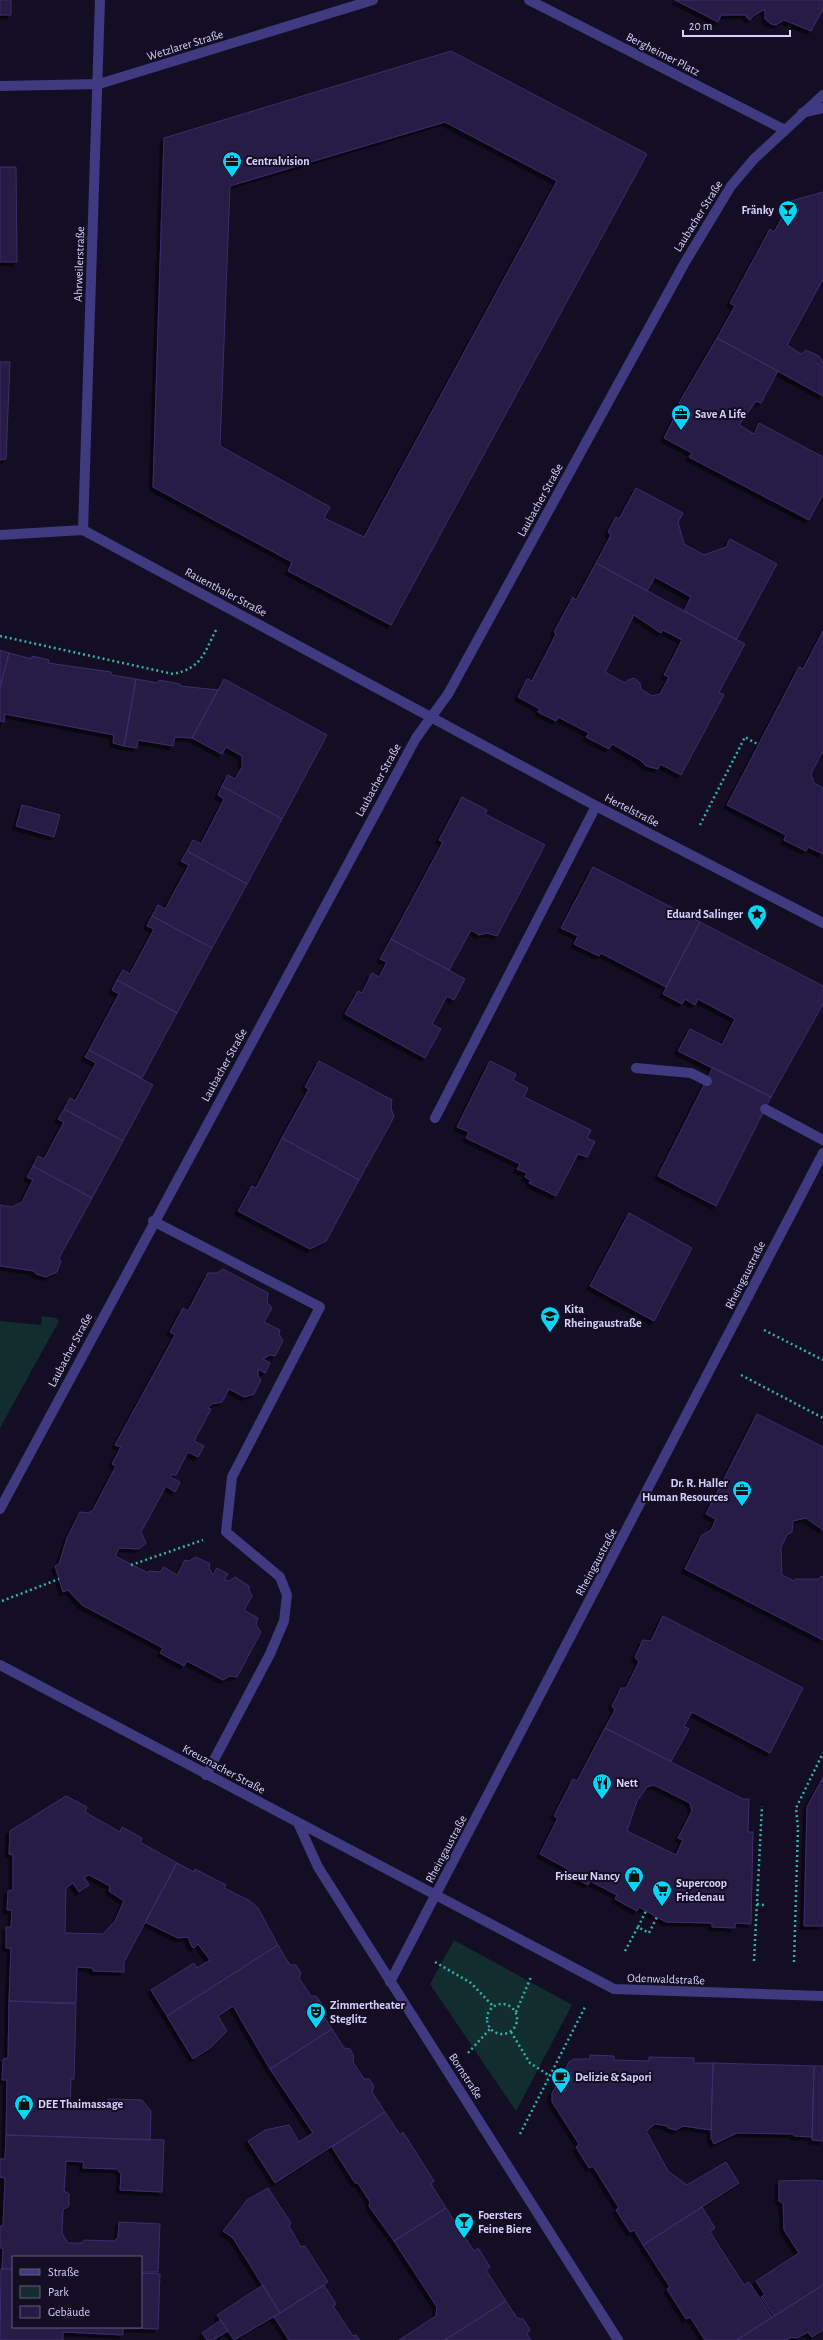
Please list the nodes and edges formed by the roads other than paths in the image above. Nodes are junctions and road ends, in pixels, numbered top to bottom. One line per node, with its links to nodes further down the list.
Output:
1 (100, 0): 4 (street, Ahrweilerstraße)
2 (373, 0): 4 (street, Wetzlarer Straße)
3 (529, 0): 9 (street, Bergheimer Platz)
4 (99, 84): 5 (street, Wetzlarer Straße); 10 (street, Ahrweilerstraße)
5 (0, 86)
6 (823, 95): 8 (street, Laubacher Straße)
7 (823, 108): 8 (street)
8 (802, 113): 9 (street, Laubacher Straße)
9 (785, 130): 12 (street, Laubacher Straße)
10 (83, 530): 11 (street); 12 (street, Rauenthaler Straße)
11 (0, 534)
12 (431, 717): 13 (street, Hertelstraße); 21 (street, Laubacher Straße)
13 (596, 806): 14 (street, Hertelstraße); 18 (street)
14 (823, 923)
15 (636, 1068): 16 (street)
16 (707, 1081)
17 (765, 1109): 19 (street)
18 (434, 1118)
19 (823, 1140)
20 (823, 1153): 26 (street, Rheingaustraße)
21 (154, 1221): 22 (street, Laubacher Straße); 24 (street)
22 (0, 1509)
23 (0, 1665): 24 (street, Kreuznacher Straße)
24 (206, 1775): 25 (street, Kreuznacher Straße)
25 (298, 1823): 26 (street, Kreuznacher Straße); 27 (street, Bornstraße)
26 (437, 1895): 27 (street, Rheingaustraße); 28 (street, Odenwaldstraße)
27 (390, 1982): 29 (street, Bornstraße)
28 (823, 1996)
29 (618, 2340)

